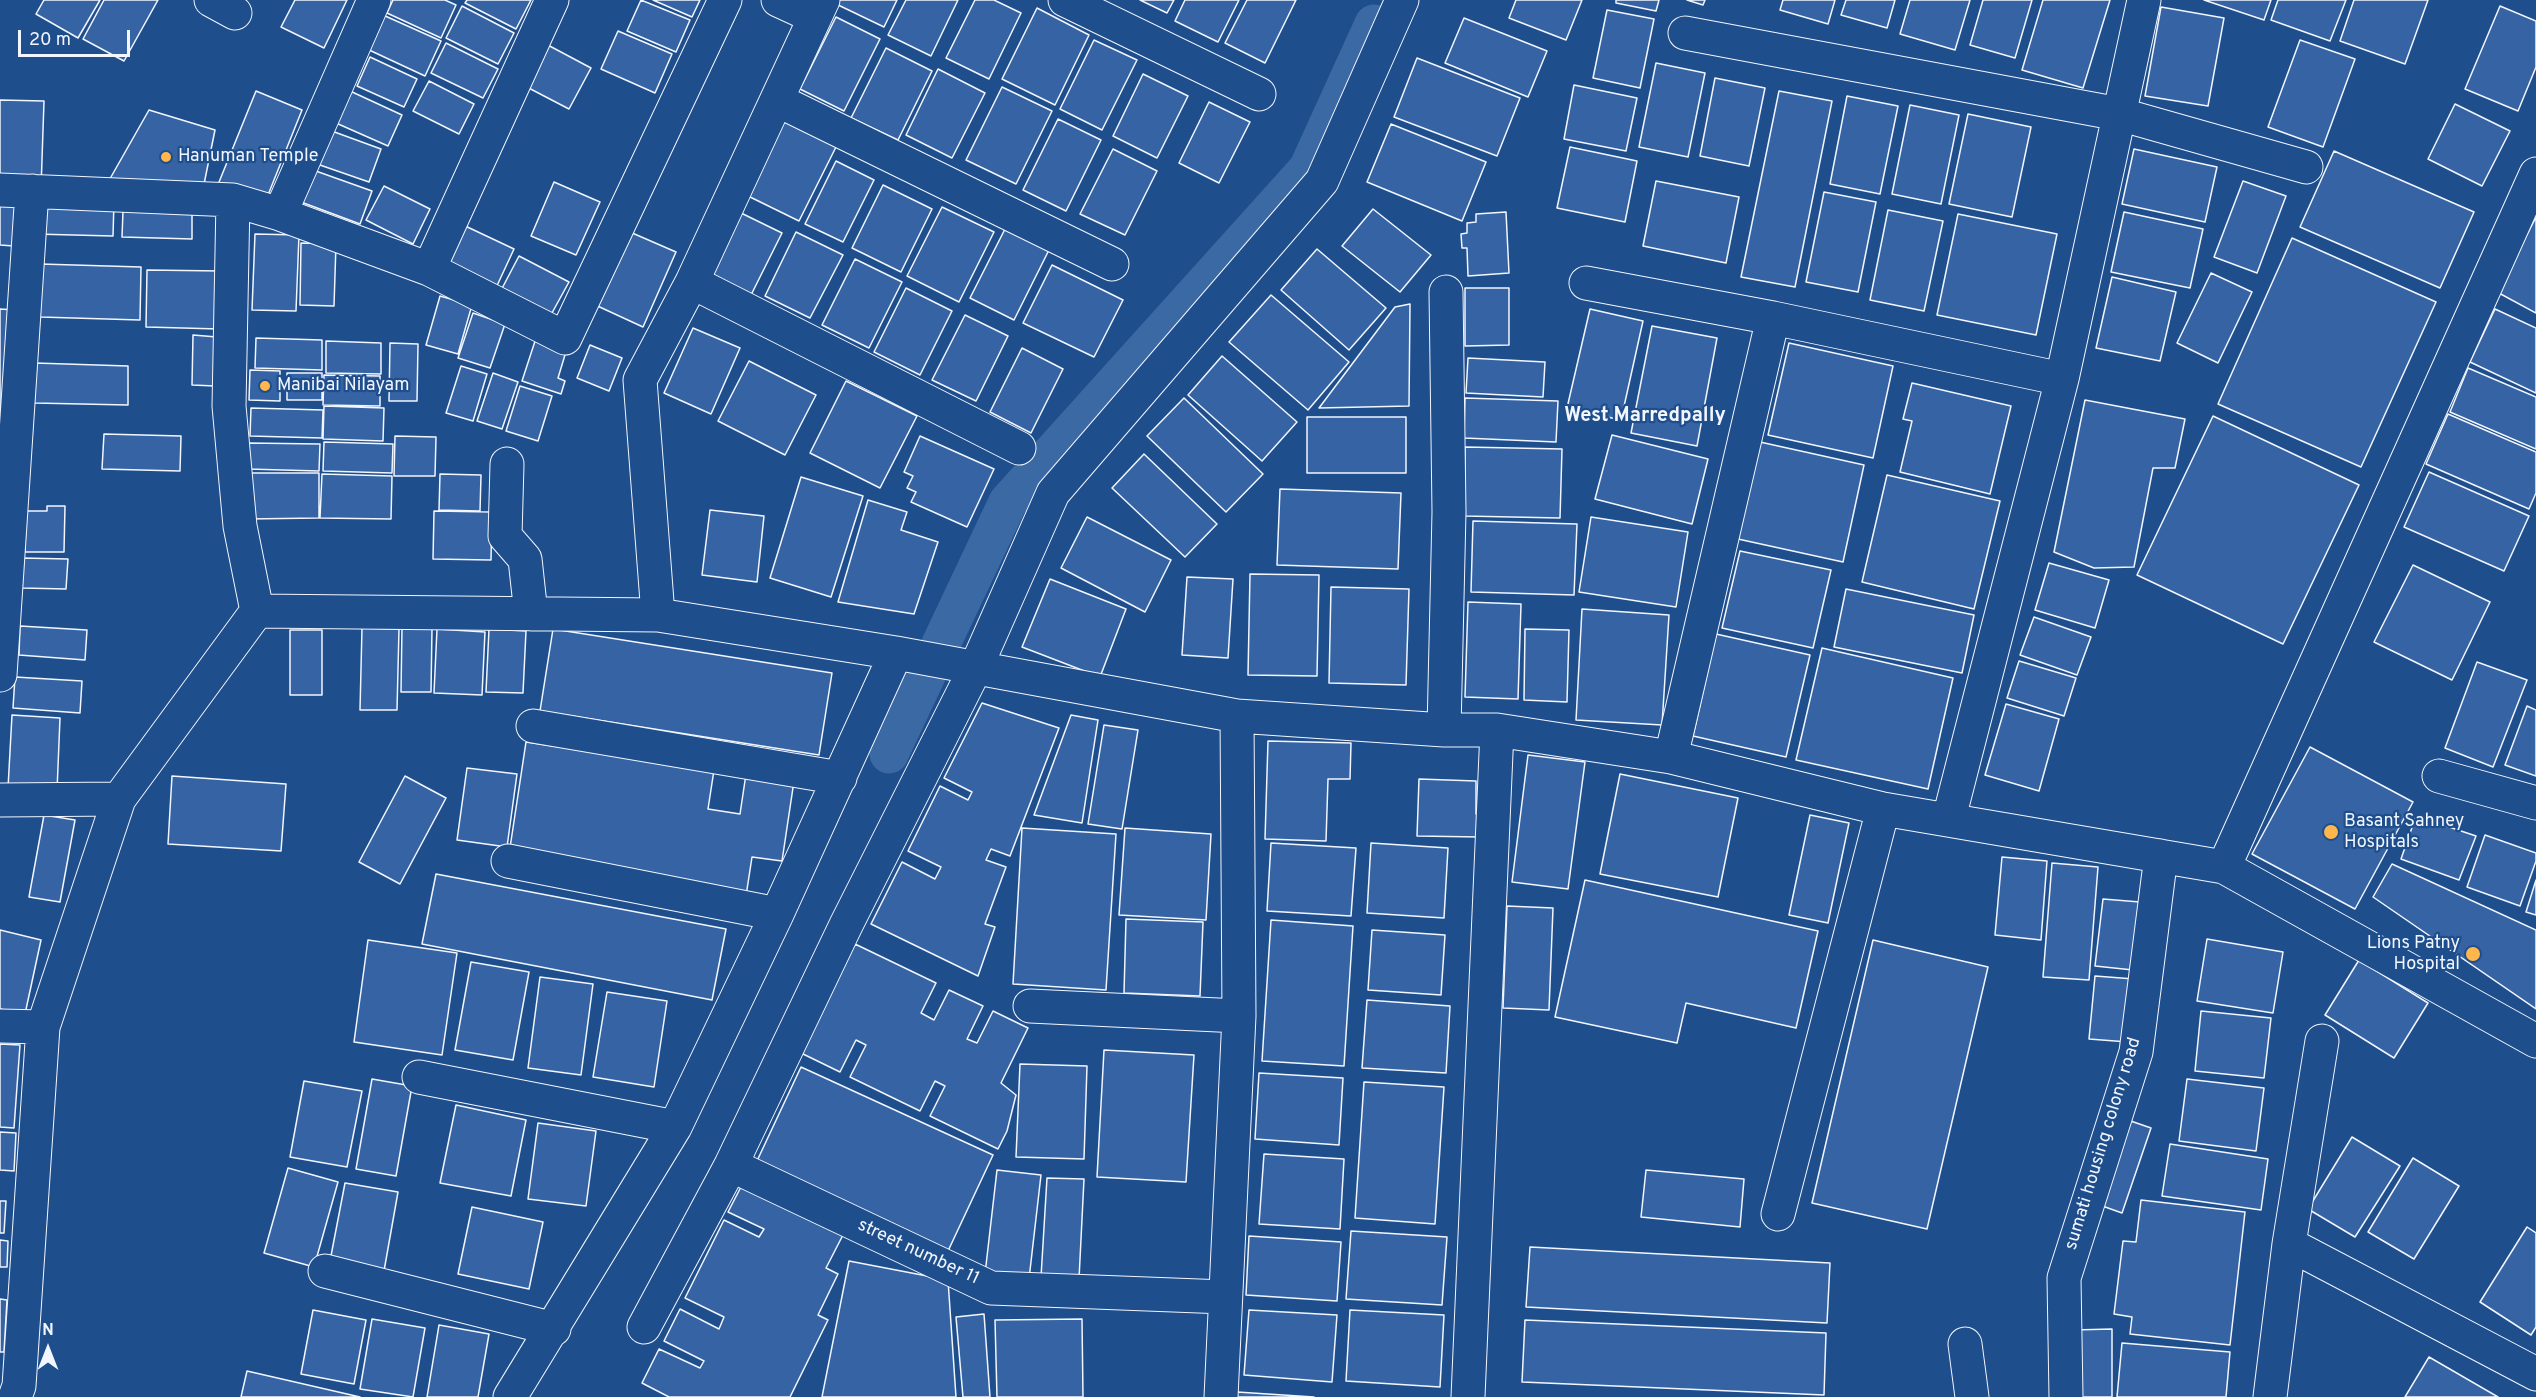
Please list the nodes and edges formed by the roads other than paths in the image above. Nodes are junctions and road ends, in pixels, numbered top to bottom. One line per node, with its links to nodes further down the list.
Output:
1 (374, 0): 18 (street)
2 (552, 0): 20 (street)
3 (725, 0): 20 (street)
4 (778, 0): 8 (street)
5 (1065, 0): 10 (street)
6 (1402, 0): 32 (street)
7 (2144, 0): 12 (street)
8 (819, 9): 11 (street)
9 (1685, 33): 12 (street)
10 (1259, 94)
11 (777, 100): 19 (street); 21 (street)
12 (2119, 114): 13 (street); 25 (street)
13 (2306, 167)
14 (2536, 174): 48 (street)
15 (0, 190): 16 (street)
16 (32, 191): 17 (street); 33 (street)
17 (233, 201): 18 (street); 28 (street)
18 (280, 214): 20 (street)
19 (1112, 264)
20 (429, 268)
21 (692, 282): 26 (street); 30 (street)
22 (1586, 284): 24 (street)
23 (1446, 292): 36 (street)
24 (1773, 318): 25 (street); 38 (street)
25 (2062, 379): 45 (street)
26 (1019, 448)
27 (507, 464): 29 (street)
28 (257, 611): 29 (street); 42 (street)
29 (531, 614): 30 (street)
30 (658, 615): 31 (street)
31 (906, 655): 32 (street); 40 (street)
32 (966, 665): 34 (street); 58 (street)
33 (0, 675)
34 (1237, 716): 36 (street); 51 (street)
35 (533, 726): 40 (street)
36 (1444, 730): 37 (street)
37 (1497, 730): 38 (street); 70 (street)
38 (1671, 757): 44 (street)
39 (2439, 776): 43 (street)
40 (840, 778): 49 (street)
41 (0, 800): 42 (street)
42 (119, 800): 53 (street)
43 (2536, 803)
44 (1883, 809): 45 (street); 59 (street)
45 (1949, 818): 46 (street)
46 (2161, 856): 48 (street); 72 (street, sumati housing colony road)
47 (508, 861): 49 (street)
48 (2224, 867): 55 (street)
49 (777, 914): 57 (street)
50 (1030, 1006): 51 (street)
51 (1239, 1016): 62 (street)
52 (0, 1026): 53 (street)
53 (42, 1027): 67 (street)
54 (2322, 1041): 60 (street)
55 (2536, 1041)
56 (419, 1077): 57 (street)
57 (675, 1127): 64 (street)
58 (731, 1165): 62 (street, street number 11); 63 (street)
59 (1778, 1214)
60 (2289, 1244): 66 (street); 73 (street)
61 (325, 1271): 64 (street)
62 (1225, 1297): 69 (street)
63 (644, 1327)
64 (554, 1329): 68 (street)
65 (1965, 1344): 71 (street)
66 (2536, 1374)
67 (12, 1388)
68 (510, 1397)
69 (1221, 1397)
70 (1468, 1397)
71 (1972, 1397)
72 (2066, 1397)
73 (2270, 1397)

